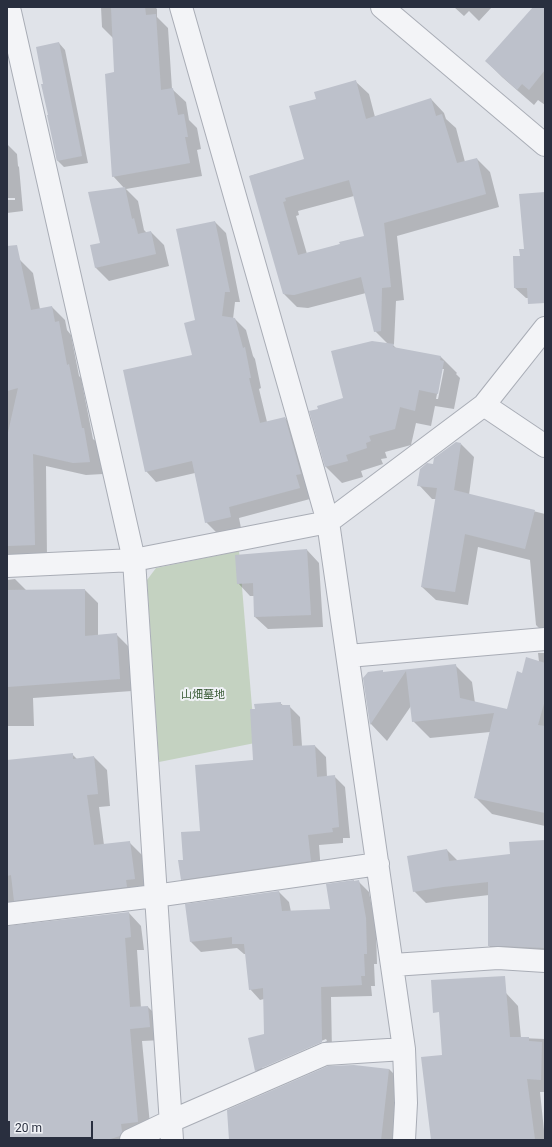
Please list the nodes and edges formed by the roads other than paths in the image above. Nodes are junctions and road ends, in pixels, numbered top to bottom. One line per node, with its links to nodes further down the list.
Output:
1 (181, 7): 8 (street)
2 (382, 7): 4 (street)
3 (14, 11): 9 (street)
4 (545, 145)
5 (545, 328): 6 (street)
6 (484, 405): 7 (street); 8 (street)
7 (545, 446)
8 (328, 522): 9 (street); 12 (street)
9 (134, 560): 10 (street); 14 (street)
10 (7, 566)
11 (545, 639): 12 (street)
12 (348, 656): 13 (street)
13 (378, 864): 14 (street); 17 (street)
14 (156, 896): 15 (street); 19 (street)
15 (7, 914)
16 (545, 961): 17 (street)
17 (392, 965): 18 (street)
18 (404, 1048): 19 (street); 21 (street)
19 (171, 1130): 20 (street)
20 (131, 1140)
21 (404, 1140)

